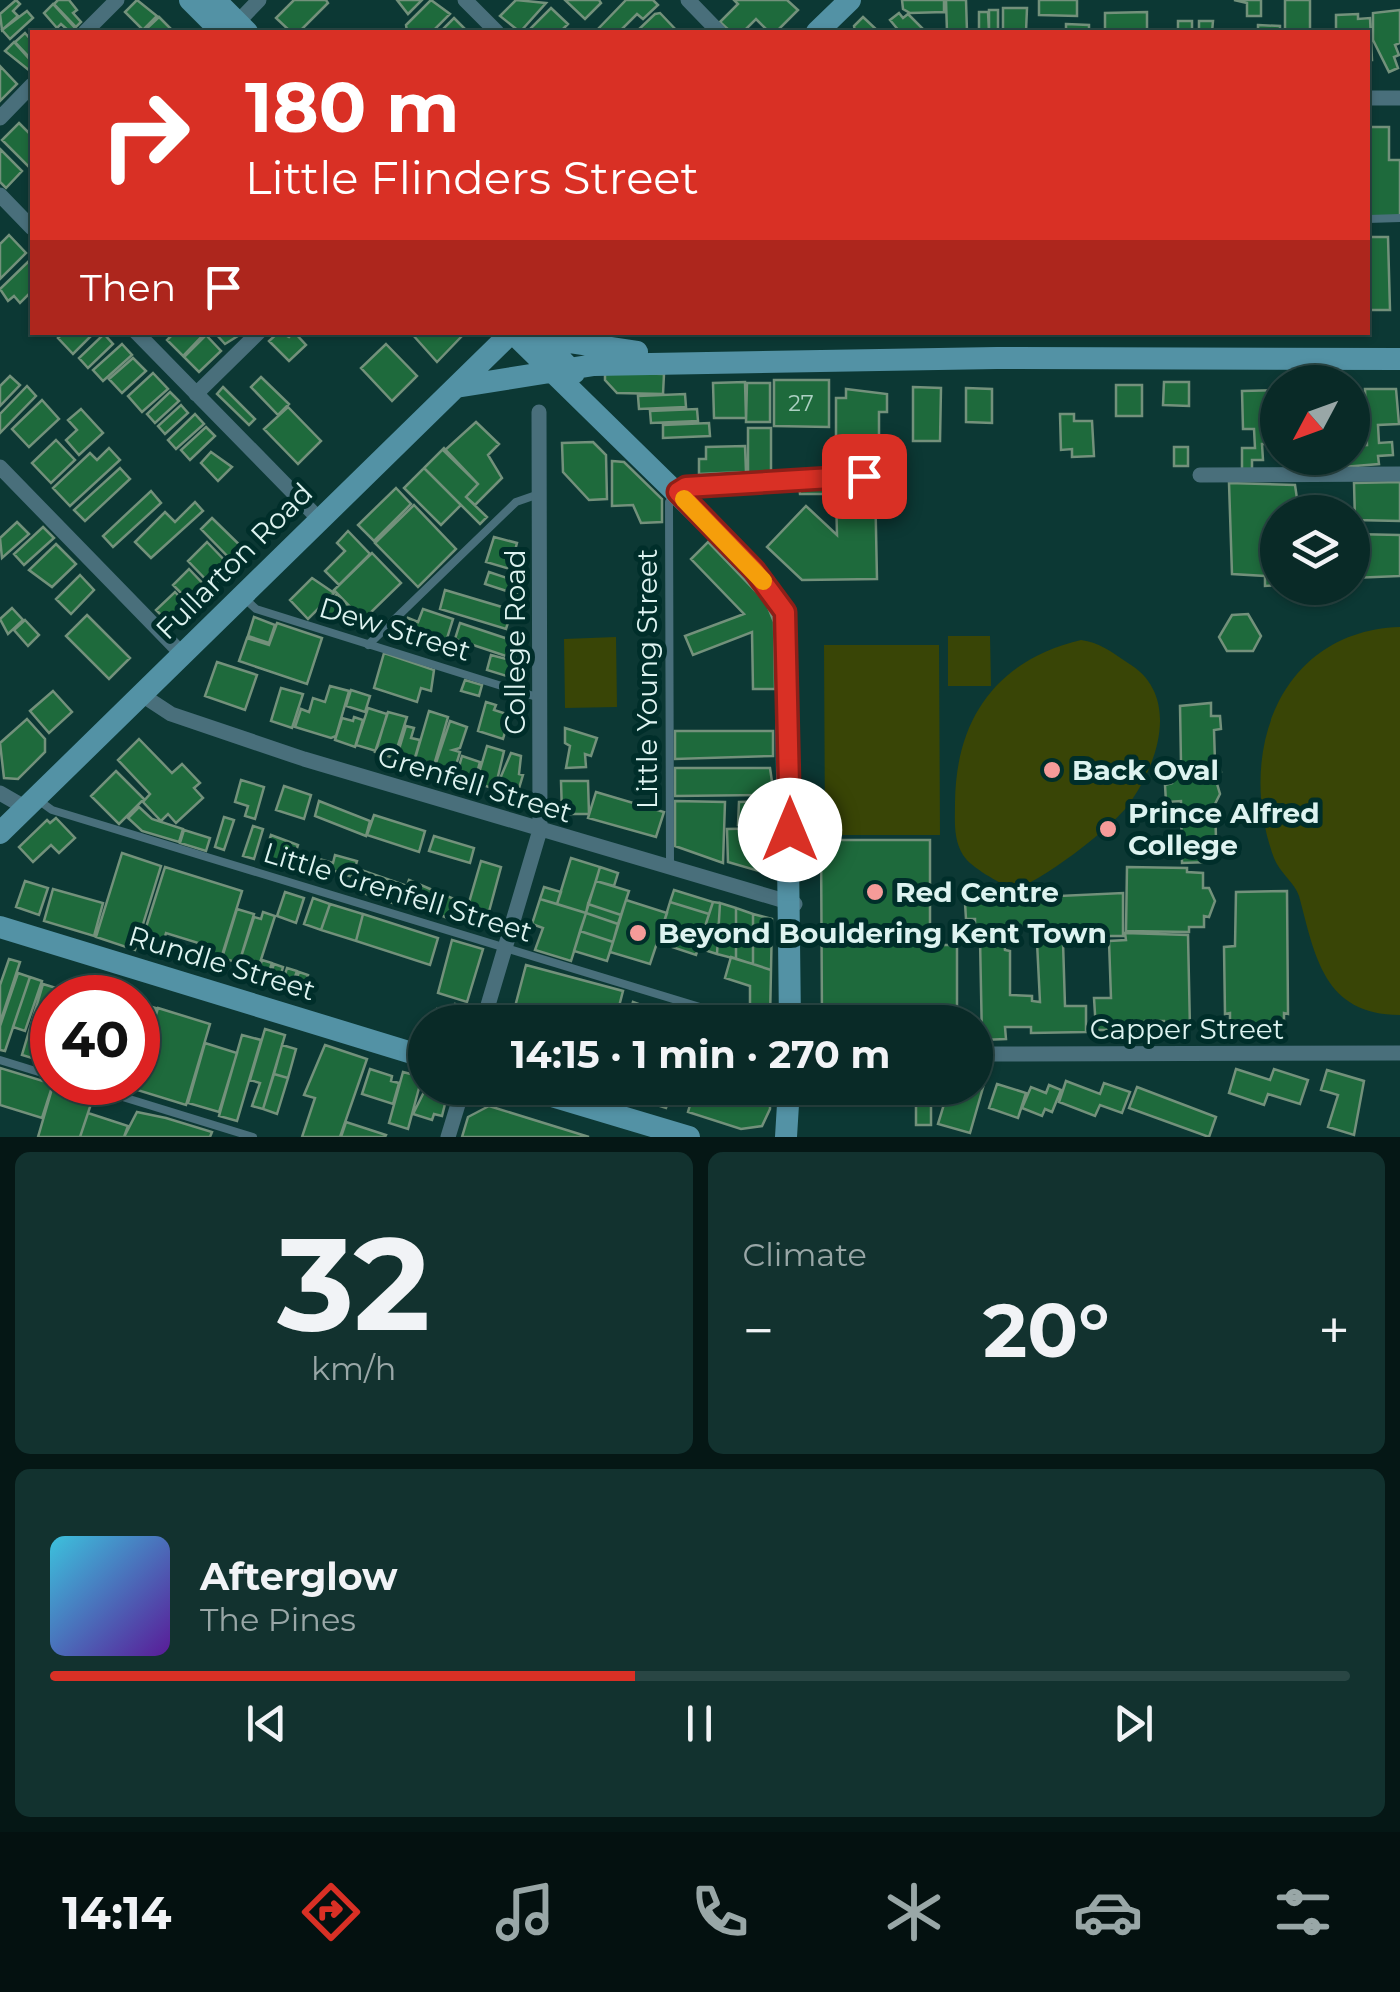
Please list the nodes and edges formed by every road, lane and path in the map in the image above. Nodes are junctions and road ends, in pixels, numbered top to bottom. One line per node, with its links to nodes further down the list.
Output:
1 (117, 0): 8 (street)
2 (190, 0): 9 (main road)
3 (215, 0): 9 (main road)
4 (259, 0): 9 (street)
5 (465, 0): 10 (street)
6 (688, 0): 11 (street)
7 (850, 0): 12 (main road)
8 (87, 30)
9 (233, 30)
10 (495, 30)
11 (718, 30)
12 (819, 30)
13 (30, 87): 16 (street)
14 (1370, 98): 15 (street)
15 (1400, 98)
16 (0, 118)
17 (0, 195): 20 (street)
18 (1400, 218): 19 (lane)
19 (1370, 219)
20 (30, 226)
21 (139, 335): 31 (street)
22 (256, 335): 31 (street)
23 (510, 335): 30 (main road, Fullarton Road)
24 (515, 335): 29 (main road)
25 (537, 335): 29 (main road)
26 (559, 336): 28 (main road)
27 (1400, 359): 28 (main road)
28 (830, 361): 29 (main road)
29 (572, 369): 30 (main road); 37 (main road)
30 (456, 387): 39 (main road, Fullarton Road)
31 (196, 394): 39 (street)
32 (539, 412): 38 (street, College Road)
33 (0, 467): 42 (street)
34 (1200, 474): 35 (street)
35 (1400, 474)
36 (864, 476): 37 (lane)
37 (682, 490): 49 (lane, Little Young Street); 50 (main road)
38 (539, 494): 41 (lane); 44 (street, College Road)
39 (319, 519): 40 (main road, Fullarton Road)
40 (241, 596): 41 (lane, Dew Street); 42 (main road, Fullarton Road)
41 (368, 644): 44 (lane, Dew Street)
42 (182, 654): 43 (main road, Fullarton Road)
43 (142, 695): 46 (main road, Fullarton Road); 47 (street, Grenfell Street)
44 (540, 698): 47 (street, College Road)
45 (0, 793): 46 (street)
46 (31, 804): 48 (main road, Fullarton Road); 52 (lane, Little Grenfell Street)
47 (540, 830): 49 (street, Grenfell Street); 52 (street, College Road)
48 (0, 833)
49 (670, 870): 50 (street, Grenfell Street)
50 (794, 904): 55 (main road); 56 (main road)
51 (0, 927): 57 (main road, Rundle Street)
52 (504, 948): 53 (street, College Road); 54 (lane, Little Grenfell Street)
53 (487, 1005)
54 (693, 1005)
55 (791, 1005)
56 (799, 1005)
57 (408, 1052)
58 (993, 1054): 59 (street, Capper Street)
59 (1400, 1054)
60 (0, 1060): 61 (lane)
61 (30, 1069)
62 (149, 1105): 67 (lane)
63 (458, 1105): 68 (street)
64 (582, 1105): 69 (main road)
65 (788, 1105): 70 (main road)
66 (800, 1105): 71 (main road)
67 (253, 1137)
68 (448, 1137)
69 (688, 1137)
70 (786, 1137)
71 (800, 1137)

